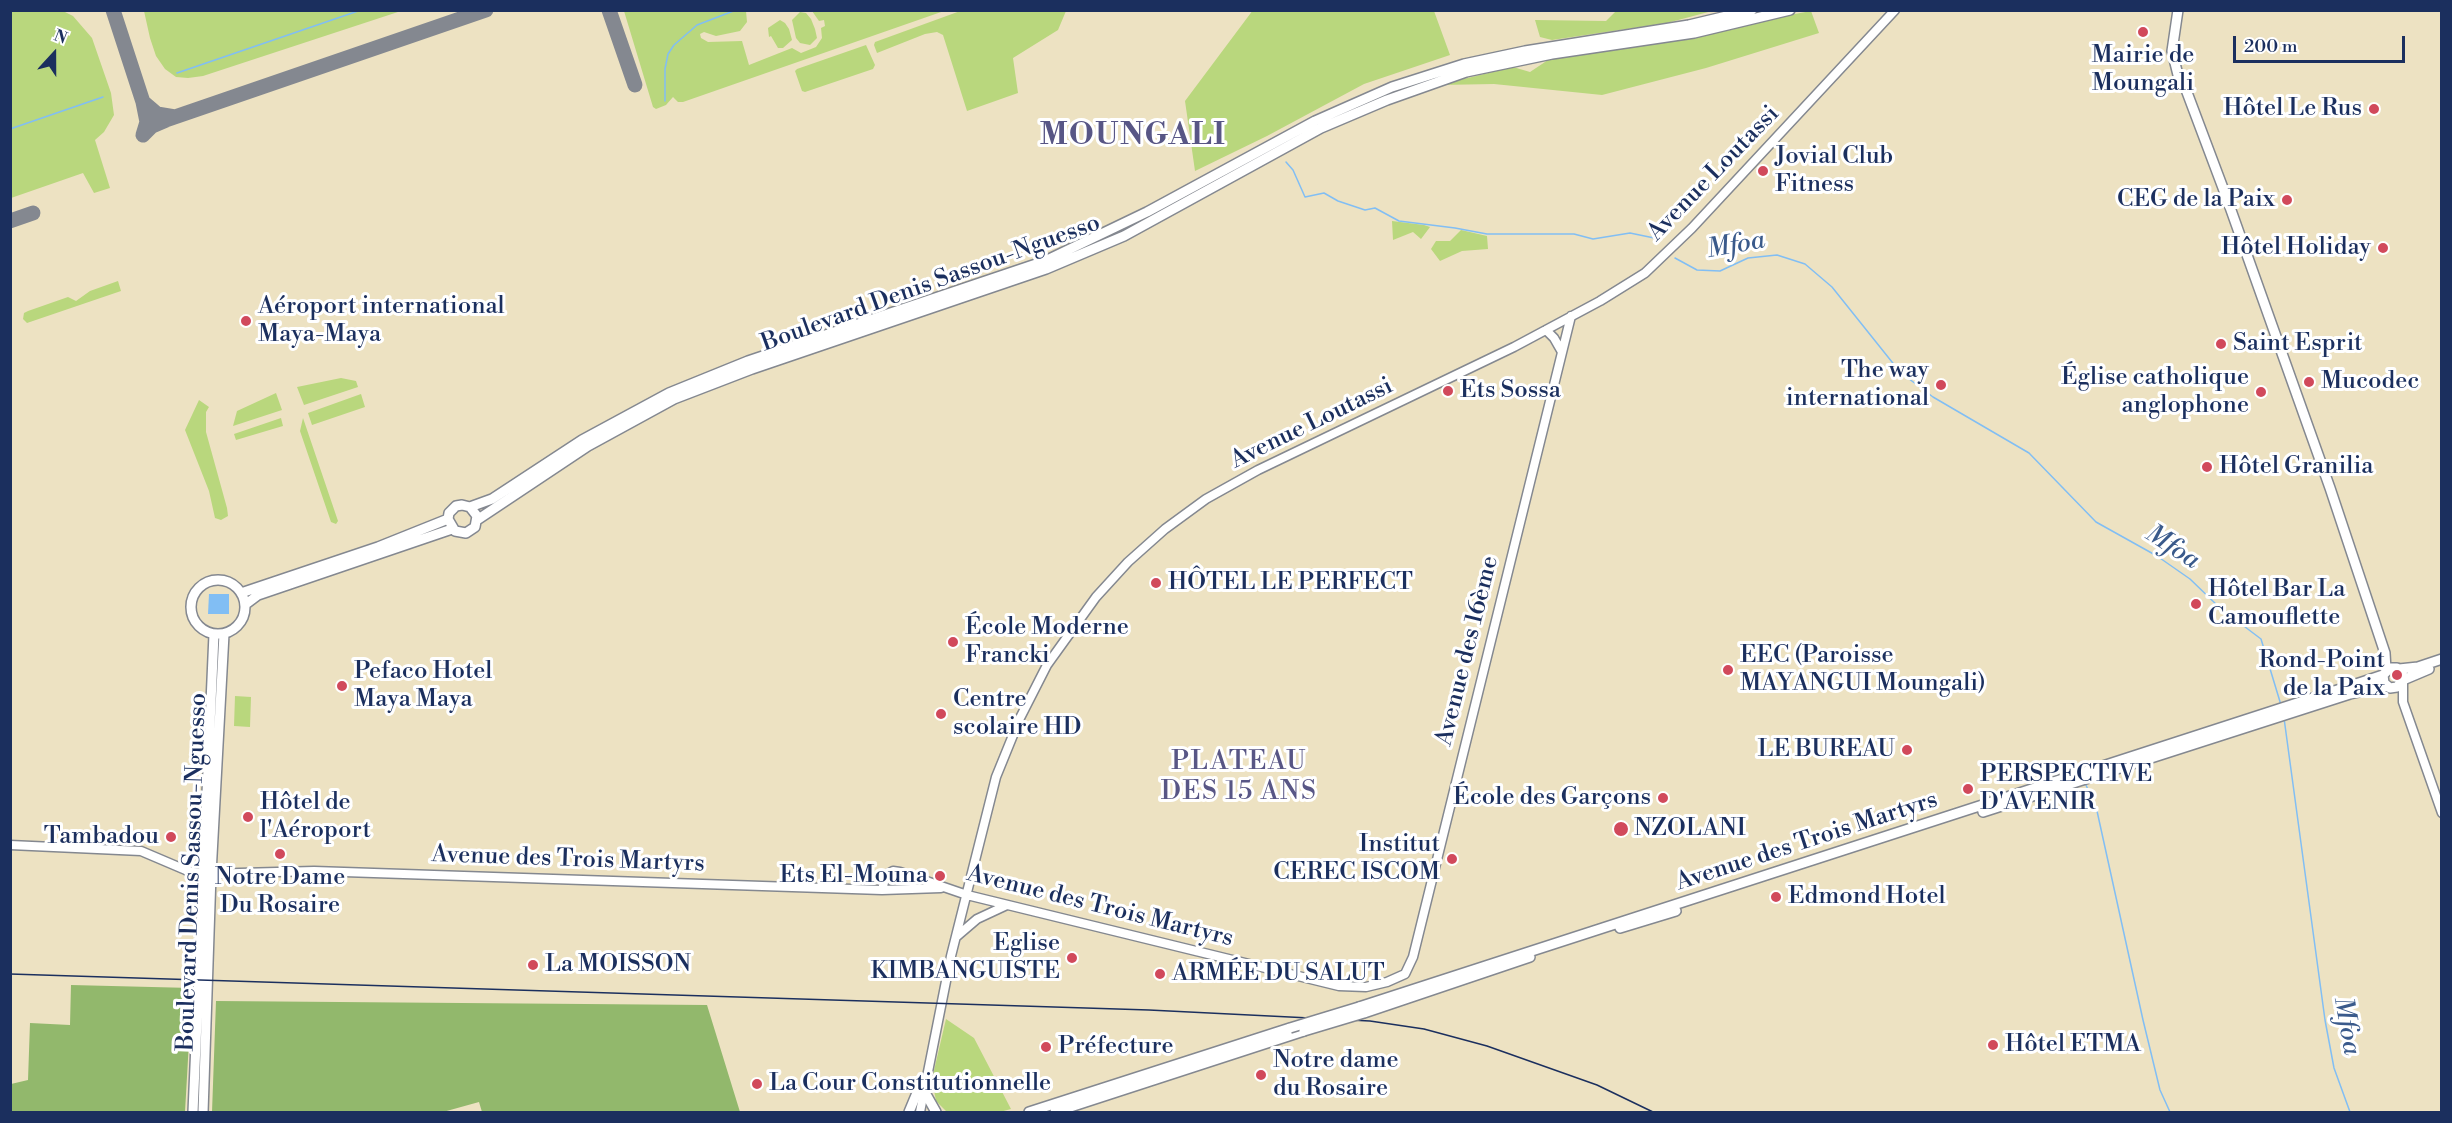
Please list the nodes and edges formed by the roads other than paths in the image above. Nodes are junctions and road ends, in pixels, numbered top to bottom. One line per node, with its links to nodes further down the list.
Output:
1 (1752, 10): 5 (main road, Boulevard Denis Sassou-Nguesso)
2 (1790, 10): 5 (main road, Boulevard Denis Sassou-Nguesso)
3 (1894, 10): 6 (main road, Avenue Loutassi)
4 (2180, 10): 16 (main road)
5 (1532, 54): 9 (main road, Boulevard Denis Sassou-Nguesso); 10 (main road, Boulevard Denis Sassou-Nguesso)
6 (1571, 316): 7 (main road, Avenue Loutassi); 8 (main road, Avenue des 16ème)
7 (1546, 330): 8 (main road); 32 (main road, Avenue Loutassi)
8 (1562, 352): 35 (main road, Avenue des 16ème)
9 (470, 507): 10 (main road); 11 (main road)
10 (477, 520): 11 (main road)
11 (450, 524): 12 (main road); 13 (main road)
12 (241, 593): 13 (main road); 14 (main road)
13 (246, 604): 15 (main road)
14 (214, 634): 15 (main road); 28 (main road, Boulevard Denis Sassou-Nguesso)
15 (224, 634): 28 (main road, Boulevard Denis Sassou-Nguesso)
16 (2385, 653): 19 (main road); 20 (main road)
17 (2442, 659): 19 (main road)
18 (2442, 665): 21 (main road)
19 (2398, 668): 20 (main road); 21 (main road)
20 (2384, 673): 22 (main road); 24 (main road, Avenue des Trois Martyrs)
21 (2403, 681): 22 (main road); 23 (main road)
22 (2389, 687): 23 (main road); 24 (main road, Avenue des Trois Martyrs)
23 (2403, 702): 25 (main road)
24 (2279, 713): 36 (main road, Avenue des Trois Martyrs)
25 (2442, 813)
26 (10, 845): 27 (main road, Avenue des Trois Martyrs)
27 (184, 869): 28 (main road, Avenue des Trois Martyrs); 29 (main road)
28 (207, 872): 29 (main road, Boulevard Denis Sassou-Nguesso); 31 (main road, Avenue des Trois Martyrs); 39 (main road, Boulevard Denis Sassou-Nguesso)
29 (203, 886): 38 (main road, Boulevard Denis Sassou-Nguesso)
30 (944, 887): 31 (main road, Avenue des Trois Martyrs); 31 (main road, Avenue des Trois Martyrs); 32 (main road, Avenue des Trois Martyrs)
31 (882, 890)
32 (967, 895): 33 (main road, Avenue des Trois Martyrs); 34 (main road, Avenue Loutassi)
33 (1008, 905): 34 (main road); 35 (main road, Avenue des Trois Martyrs)
34 (956, 937): 37 (main road, Avenue Loutassi)
35 (1387, 982)
36 (1361, 1010): 43 (main road, bridge); 44 (main road, bridge)
37 (921, 1088): 40 (main road); 41 (main road, Avenue Loutassi); 42 (main road)
38 (193, 1113)
39 (203, 1113)
40 (909, 1113)
41 (918, 1113)
42 (936, 1113)
43 (1029, 1113)
44 (1055, 1113)

